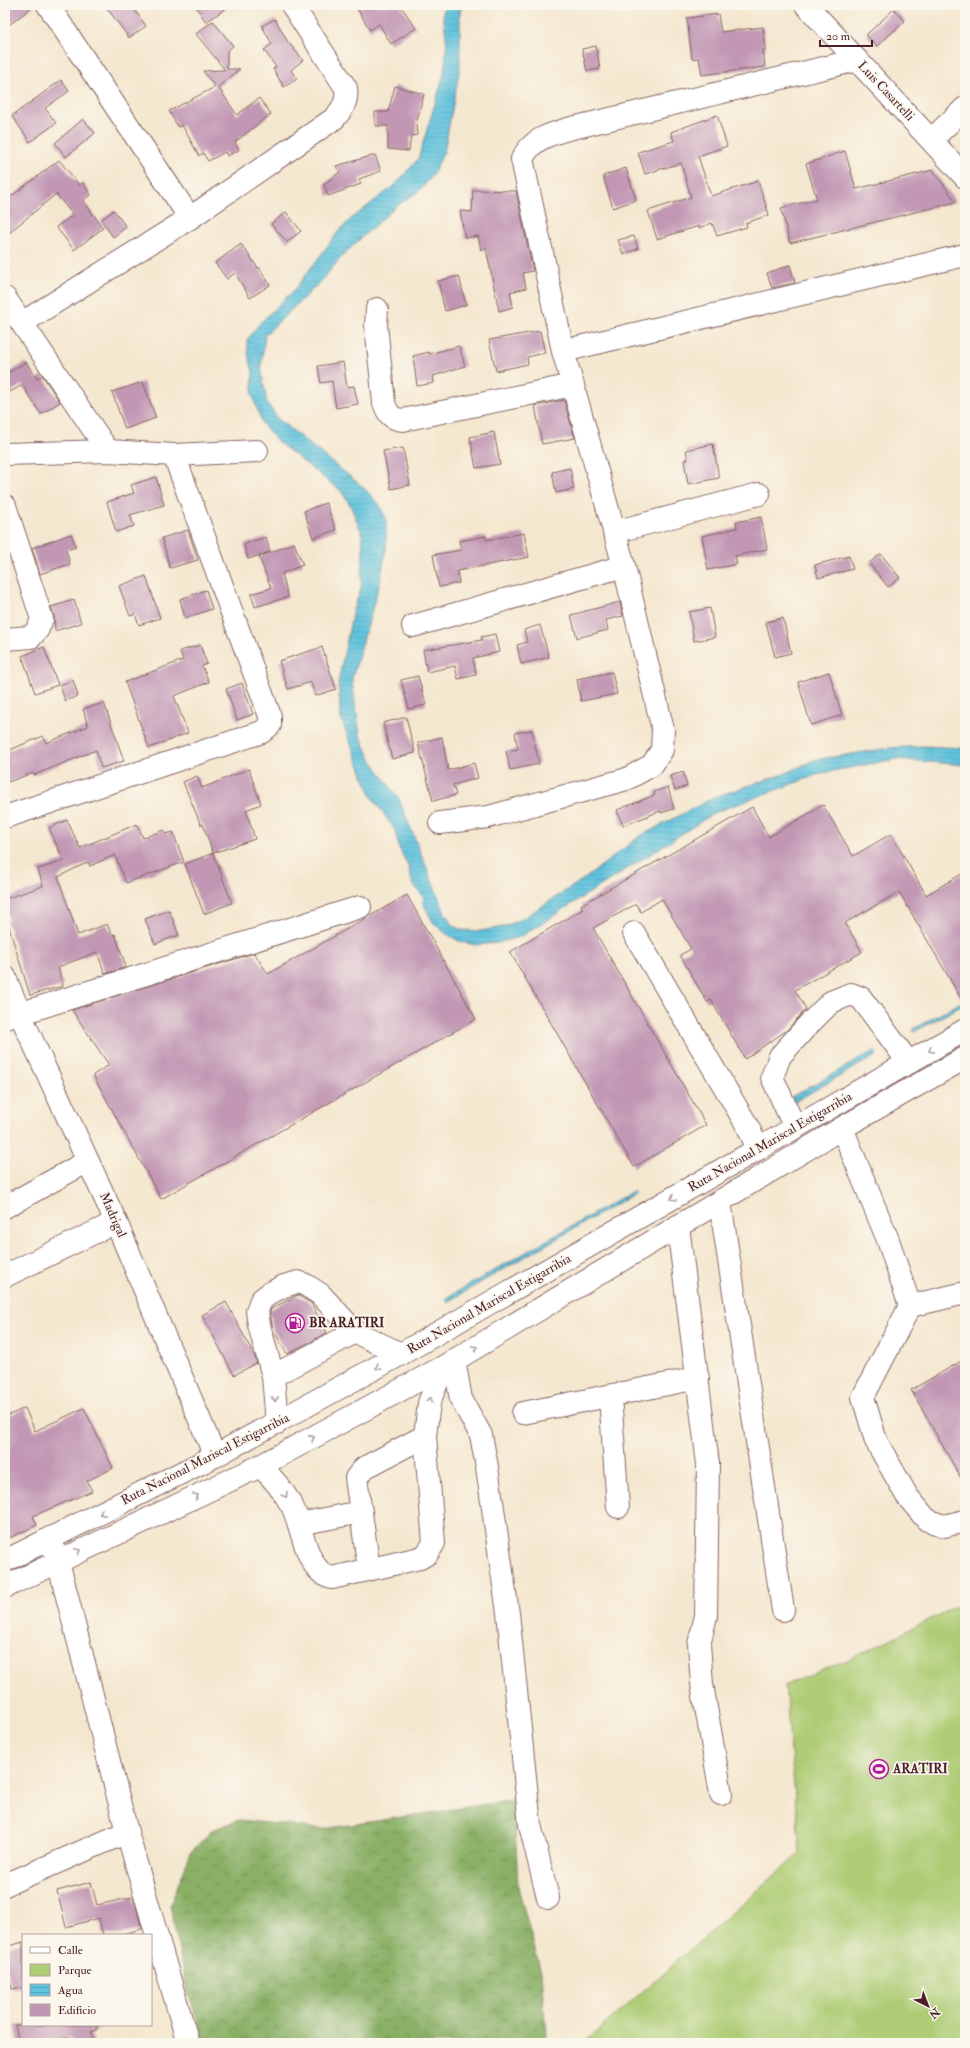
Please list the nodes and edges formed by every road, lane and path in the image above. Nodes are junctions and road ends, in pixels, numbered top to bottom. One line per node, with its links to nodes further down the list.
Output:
1 (48, 5): 8 (main road)
2 (292, 5): 8 (main road)
3 (806, 5): 4 (main road, Luis Casartelli)
4 (857, 60): 6 (main road, Luis Casartelli); 13 (main road)
5 (965, 108): 6 (main road)
6 (931, 140): 7 (main road, Luis Casartelli)
7 (965, 177)
8 (190, 218): 12 (main road)
9 (965, 255): 13 (main road)
10 (5, 298): 12 (main road)
11 (377, 309): 14 (main road)
12 (22, 323): 15 (main road)
13 (563, 351): 14 (main road)
14 (573, 385): 21 (main road)
15 (108, 451): 17 (main road); 18 (main road)
16 (257, 451): 18 (main road)
17 (5, 454)
18 (174, 455): 25 (main road)
19 (759, 494): 21 (main road)
20 (5, 506): 24 (main road)
21 (614, 532): 22 (main road)
22 (624, 566): 23 (main road); 26 (main road)
23 (414, 626)
24 (5, 639)
25 (5, 816)
26 (440, 823)
27 (360, 907): 30 (main road)
28 (634, 934): 36 (main road)
29 (5, 978): 30 (main road, Madrigal)
30 (12, 1016): 37 (main road, Madrigal)
31 (965, 1030): 33 (main road, Ruta Nacional Mariscal Estigarribia, one-way to 33)
32 (965, 1058): 35 (main road, Ruta Nacional Mariscal Estigarribia)
33 (908, 1063): 34 (main road, Ruta Nacional Mariscal Estigarribia); 34 (main road)
34 (795, 1128): 36 (main road, Ruta Nacional Mariscal Estigarribia)
35 (842, 1128): 38 (main road, Ruta Nacional Mariscal Estigarribia); 44 (main road)
36 (758, 1149): 46 (main road, Ruta Nacional Mariscal Estigarribia, one-way to 46)
37 (88, 1161): 39 (main road); 40 (main road, Madrigal)
38 (720, 1202): 41 (main road, Ruta Nacional Mariscal Estigarribia); 65 (main road)
39 (5, 1207)
40 (116, 1222): 42 (main road); 54 (main road, Madrigal)
41 (678, 1226): 47 (main road, Ruta Nacional Mariscal Estigarribia, one-way to 41); 49 (main road)
42 (5, 1276)
43 (965, 1293): 44 (main road)
44 (910, 1306): 58 (main road)
45 (355, 1332): 46 (main road); 48 (main road); 48 (main road)
46 (401, 1354): 52 (main road, Ruta Nacional Mariscal Estigarribia, one-way to 52)
47 (449, 1364): 53 (main road, one-way to 47); 55 (main road, Ruta Nacional Mariscal Estigarribia, one-way to 47); 69 (main road)
48 (273, 1376): 52 (main road, one-way to 52)
49 (698, 1378): 50 (main road); 66 (main road)
50 (610, 1396): 51 (main road); 56 (main road)
51 (524, 1413)
52 (277, 1423): 54 (main road, Ruta Nacional Mariscal Estigarribia)
53 (424, 1436): 57 (main road); 63 (main road)
54 (215, 1456): 60 (main road, Ruta Nacional Mariscal Estigarribia, one-way to 60)
55 (260, 1466): 59 (main road, one-way to 59); 62 (main road, Ruta Nacional Mariscal Estigarribia, one-way to 55)
56 (618, 1507)
57 (361, 1512): 59 (main road); 63 (main road)
58 (965, 1521)
59 (298, 1524): 63 (main road)
60 (50, 1538): 61 (main road, Ruta Nacional Mariscal Estigarribia); 62 (main road)
61 (5, 1561)
62 (58, 1561): 64 (main road, Ruta Nacional Mariscal Estigarribia); 67 (main road)
63 (369, 1569)
64 (5, 1587)
65 (783, 1610)
66 (721, 1794)
67 (127, 1832): 68 (main road); 70 (main road)
68 (5, 1885)
69 (548, 1898)
70 (188, 2043)

